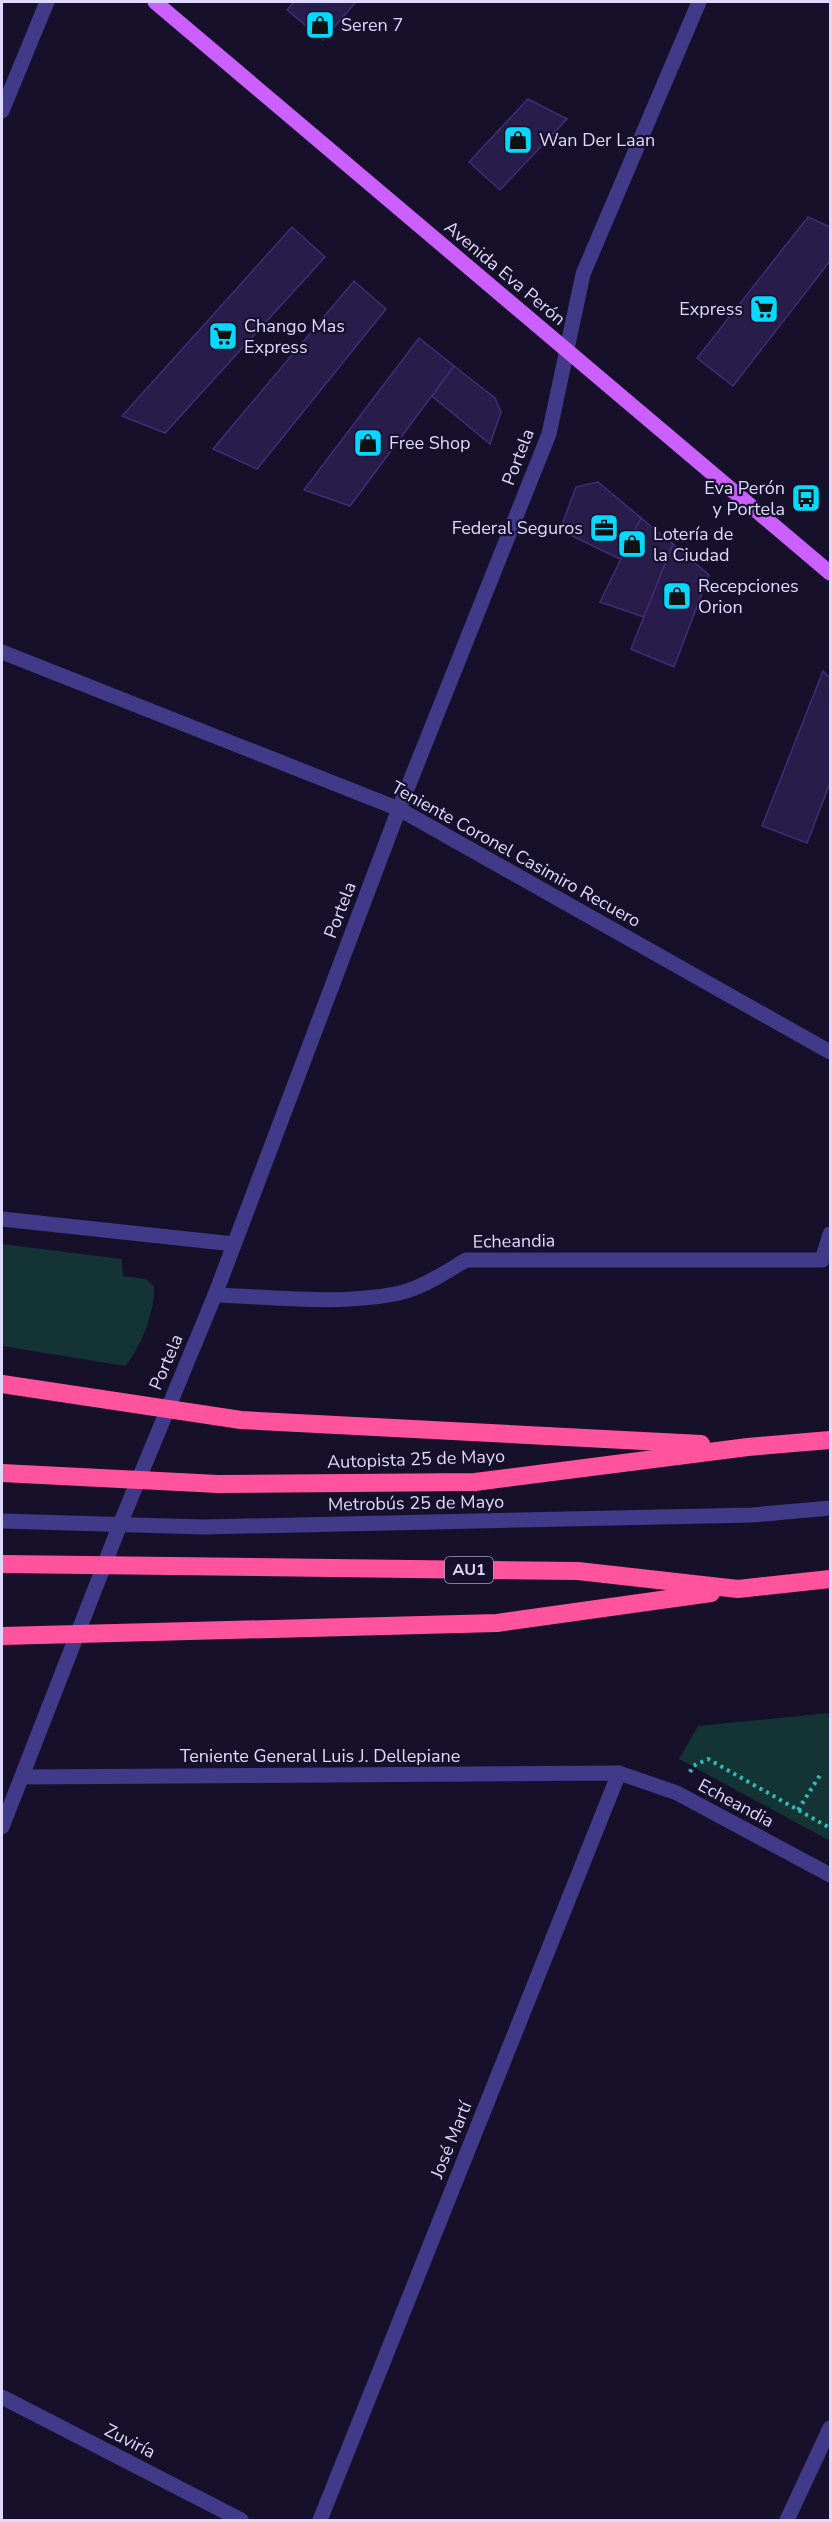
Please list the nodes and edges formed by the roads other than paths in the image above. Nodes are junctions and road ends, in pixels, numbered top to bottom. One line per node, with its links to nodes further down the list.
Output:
1 (47, 2): 4 (street)
2 (155, 2): 5 (main road, Avenida Eva Perón)
3 (699, 2): 5 (street, Portela)
4 (2, 111)
5 (566, 350): 6 (main road, Avenida Eva Perón); 8 (street, Portela)
6 (831, 573)
7 (2, 652): 8 (street, Teniente Coronel Casimiro Recuero)
8 (399, 809): 9 (street, Teniente Coronel Casimiro Recuero); 12 (street, Portela)
9 (831, 1052)
10 (2, 1219): 12 (street)
11 (831, 1234): 13 (street, Echeandia)
12 (234, 1245): 13 (street, Portela)
13 (215, 1295): 25 (street, Portela)
14 (2, 1384): 16 (highway)
15 (831, 1440): 16 (highway, Autopista 25 de Mayo)
16 (748, 1447): 17 (highway, Autopista 25 de Mayo)
17 (2, 1473)
18 (831, 1508): 19 (street, Metrobús 25 de Mayo)
19 (2, 1521)
20 (2, 1564): 22 (highway, AU1)
21 (831, 1579): 22 (highway, AU1)
22 (738, 1589): 23 (highway)
23 (2, 1636)
24 (619, 1773): 25 (street, Teniente General Luis J. Dellepiane); 27 (street, Echeandia); 31 (street, José Martí)
25 (22, 1777): 26 (street, Portela)
26 (2, 1827)
27 (831, 1875)
28 (2, 2397): 30 (street, Zuviría)
29 (831, 2428): 32 (street)
30 (241, 2520)
31 (320, 2520)
32 (787, 2520)

